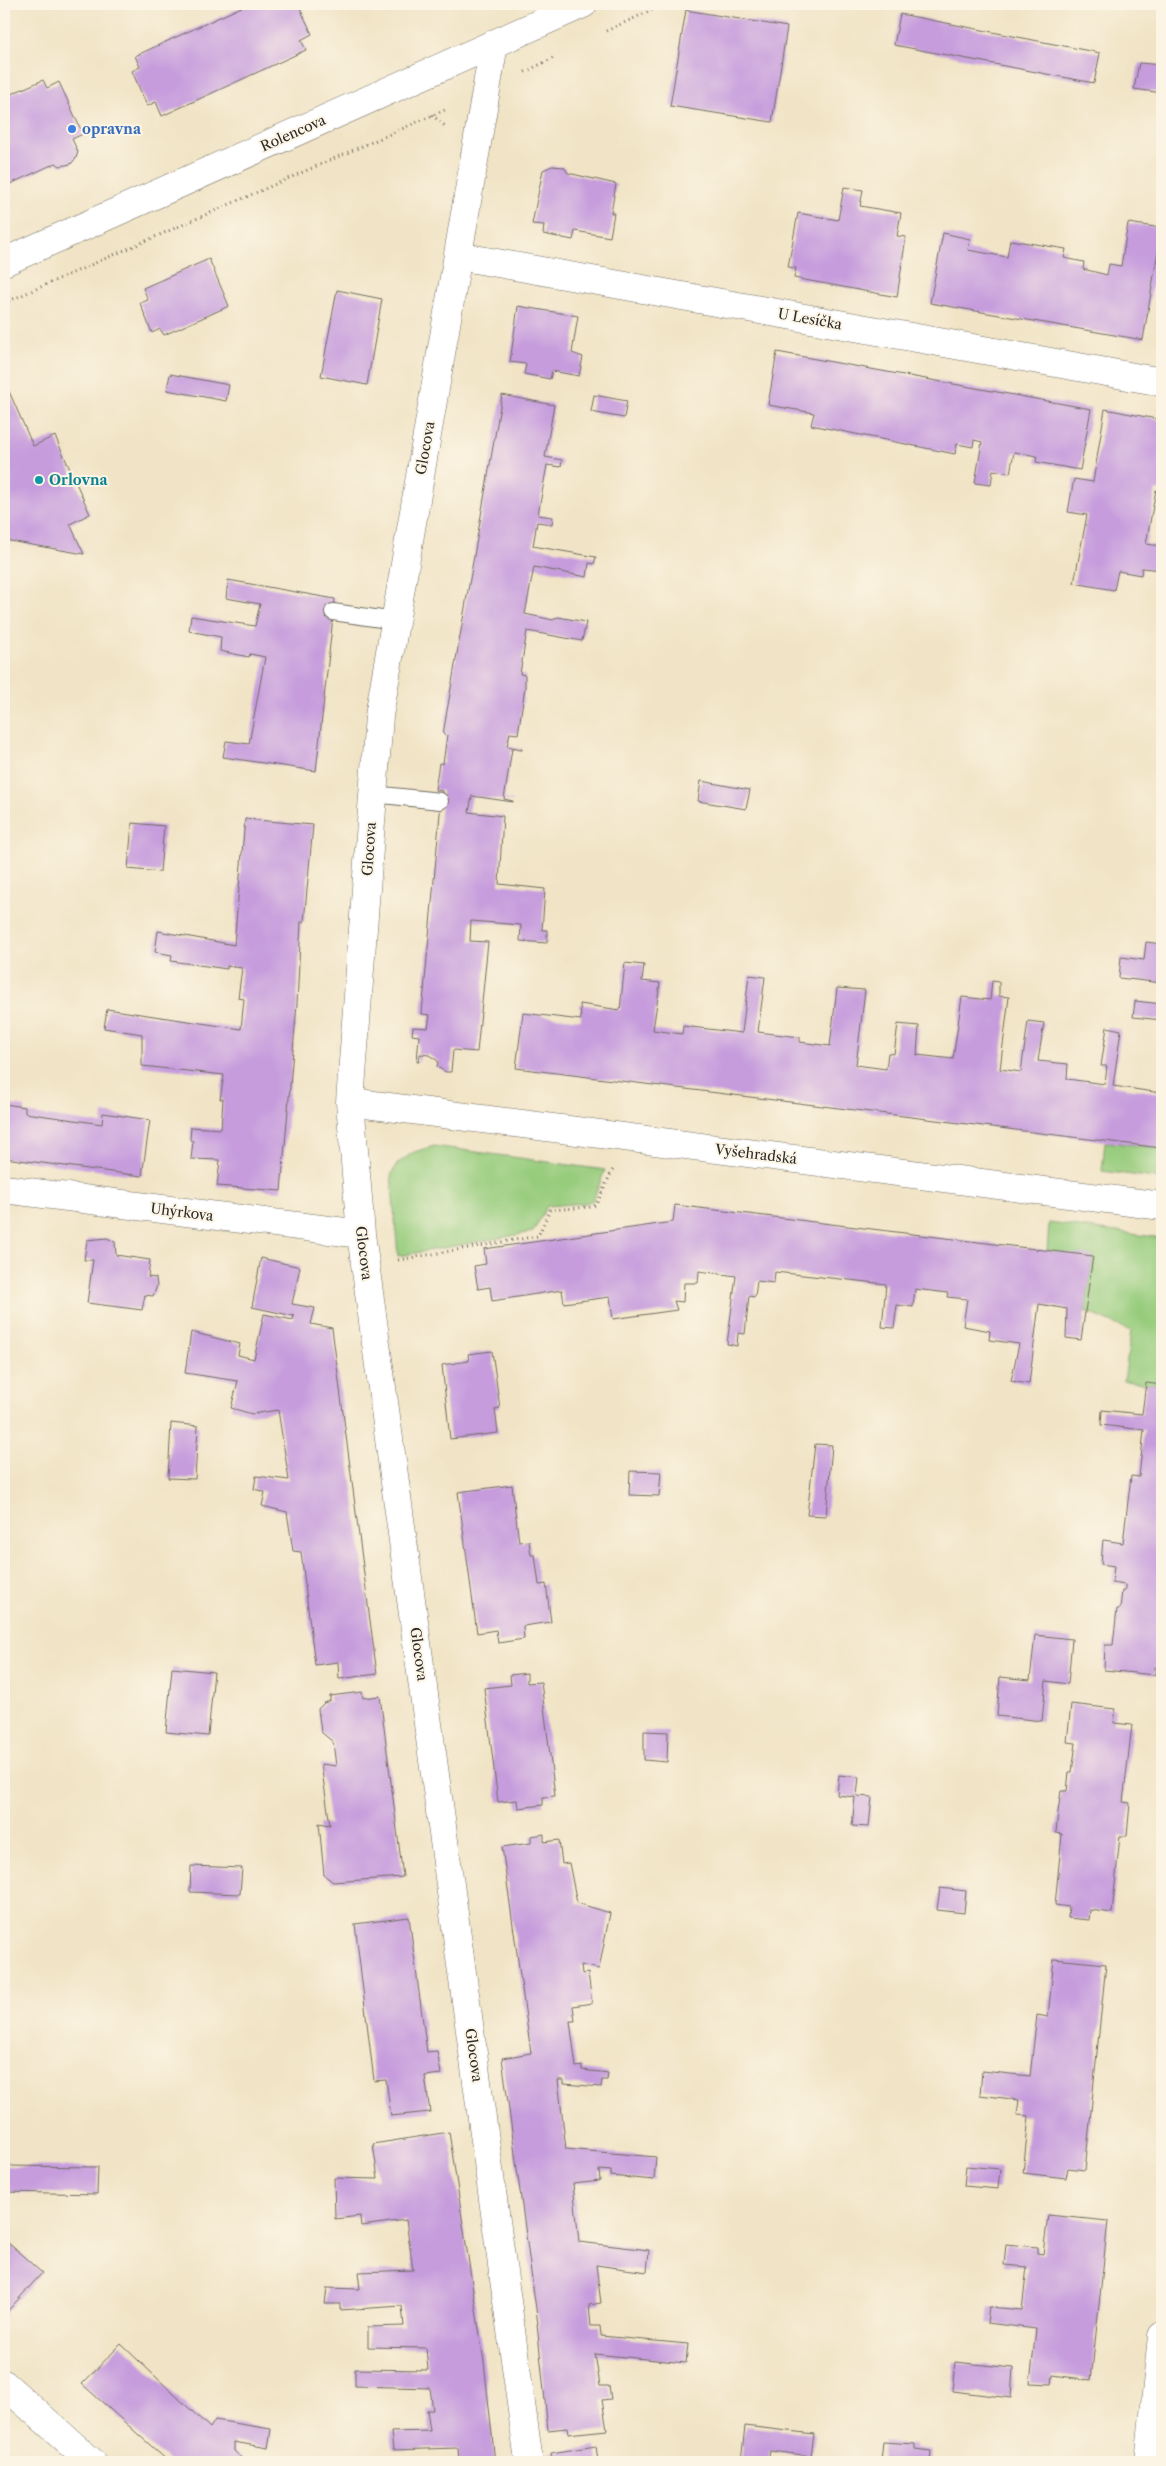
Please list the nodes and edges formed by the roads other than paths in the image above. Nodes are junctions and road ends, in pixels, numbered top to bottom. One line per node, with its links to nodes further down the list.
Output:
1 (583, 4): 2 (street, Rolencova)
2 (494, 44): 3 (street, Glocova); 4 (street, Rolencova)
3 (458, 256): 5 (street, U Lesíčka); 7 (street, Glocova)
4 (4, 262)
5 (1162, 382)
6 (333, 612): 7 (lane)
7 (395, 621): 8 (street, Glocova)
8 (373, 794): 9 (lane); 10 (street, Glocova)
9 (440, 801)
10 (350, 1102): 12 (street, Vyšehradská); 13 (street, Glocova)
11 (4, 1189): 13 (street, Uhýrkova)
12 (1162, 1206)
13 (361, 1234): 17 (street, Glocova)
14 (1162, 2336): 18 (street)
15 (4, 2384): 16 (street)
16 (92, 2462)
17 (529, 2462)
18 (1149, 2462)

